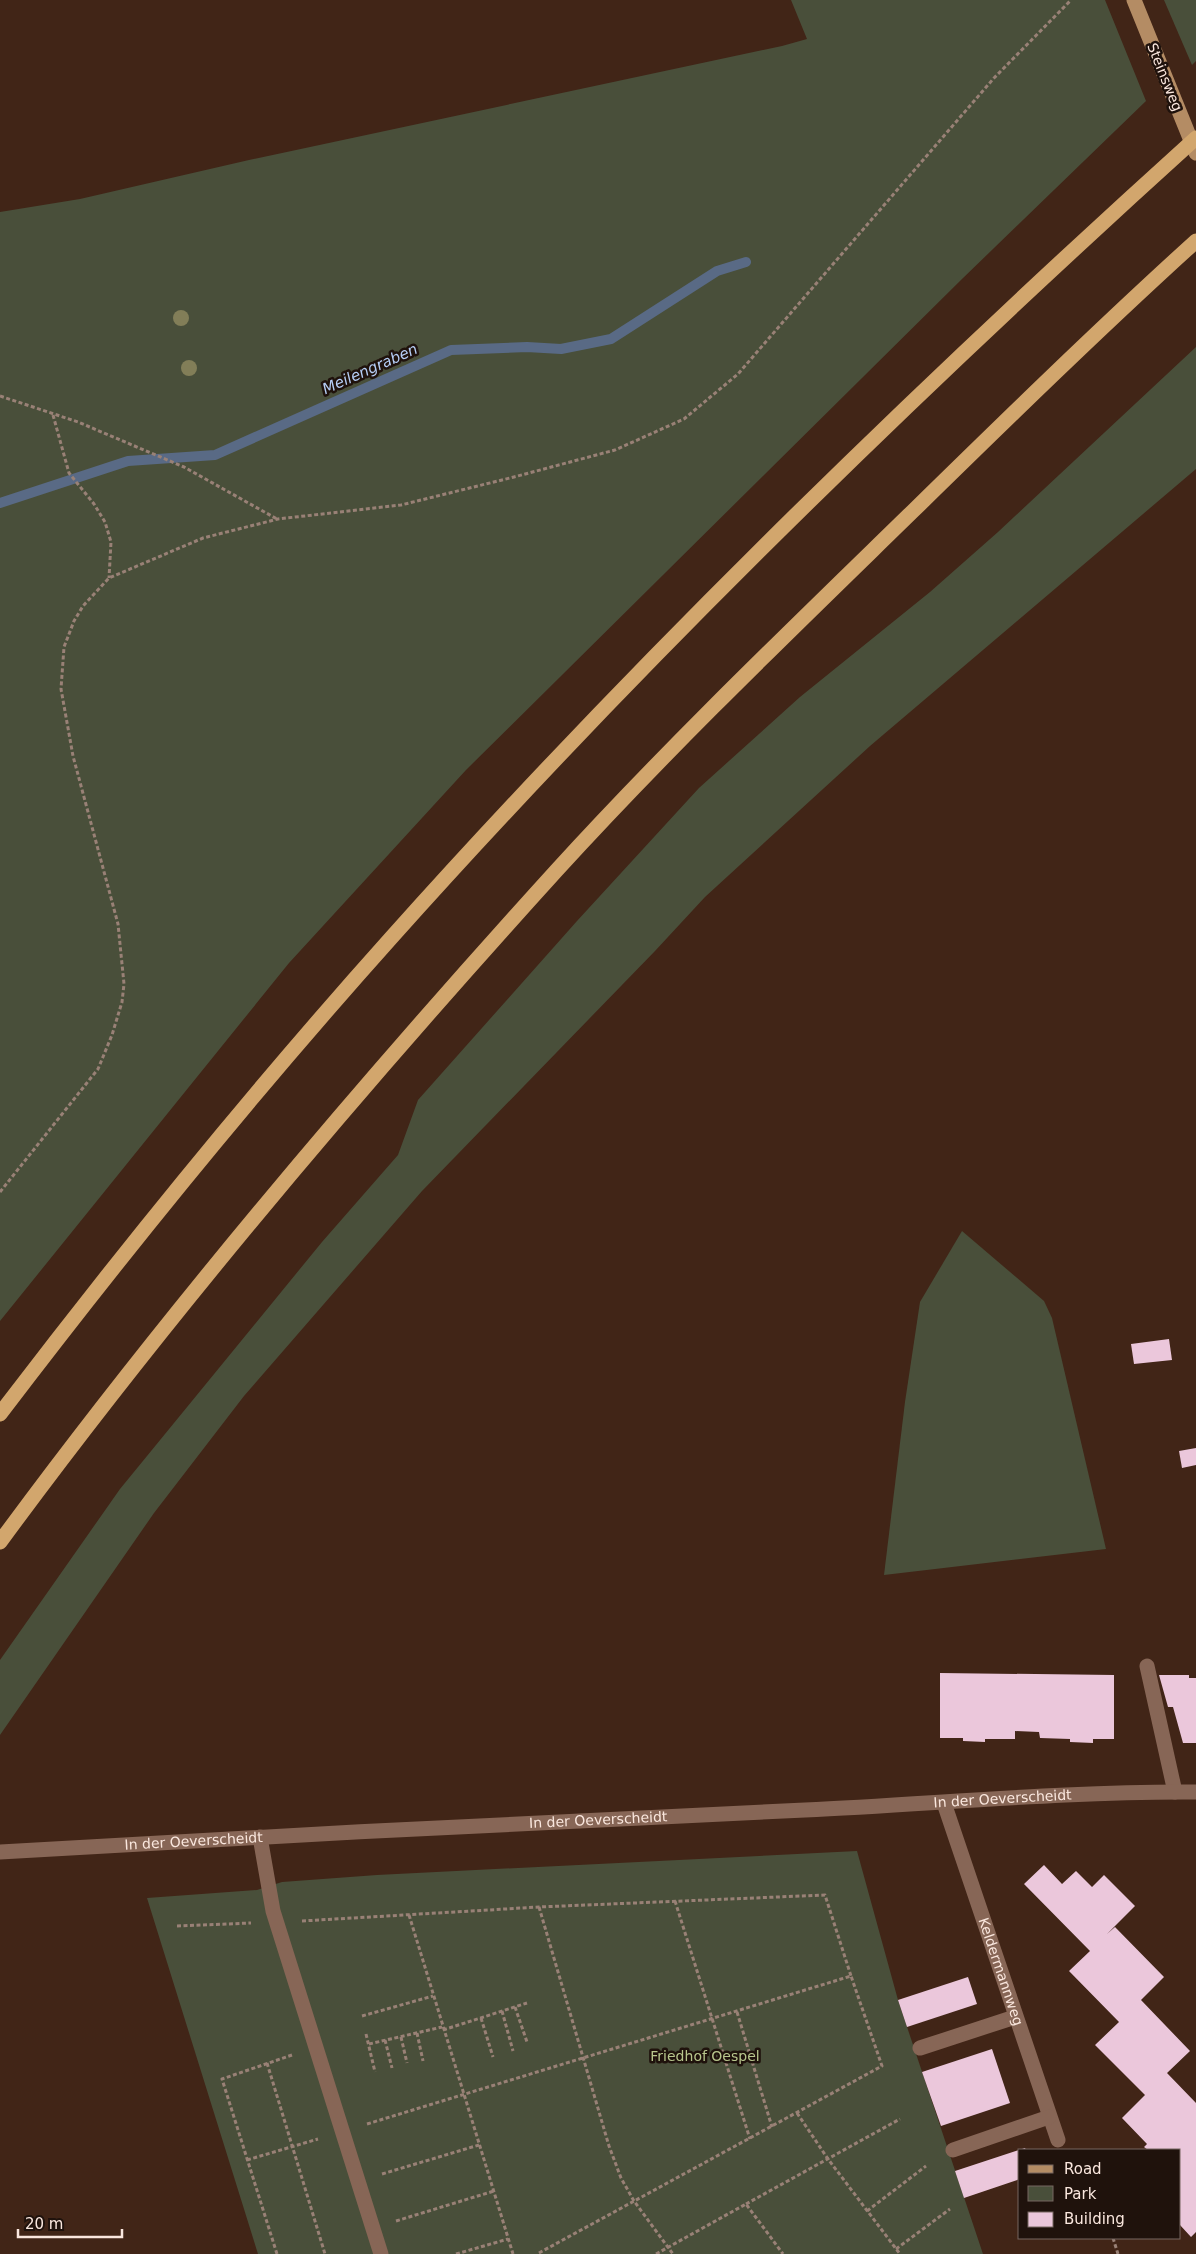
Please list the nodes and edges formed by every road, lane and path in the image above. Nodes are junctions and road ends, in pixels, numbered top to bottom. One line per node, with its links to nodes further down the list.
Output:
1 (1071, 0): 8 (path)
2 (1134, 0): 4 (main road, Steinsweg)
3 (1196, 138): 11 (highway)
4 (1196, 154)
5 (1196, 241): 12 (highway)
6 (0, 396): 7 (path)
7 (52, 414): 8 (path); 9 (path)
8 (278, 519): 9 (path)
9 (109, 578): 10 (path)
10 (0, 1192)
11 (0, 1414)
12 (0, 1542)
13 (1147, 1666): 14 (street)
14 (1175, 1792): 15 (street, In der Oeverscheidt); 16 (street, In der Oeverscheidt)
15 (1196, 1792)
16 (944, 1803): 17 (street, In der Oeverscheidt); 31 (street, Keldermannweg)
17 (260, 1837): 18 (street, In der Oeverscheidt); 22 (street)
18 (0, 1852)
19 (675, 1901): 20 (path); 24 (path); 33 (path)
20 (539, 1907): 21 (path); 45 (path)
21 (409, 1915): 22 (path); 25 (path)
22 (277, 1922): 23 (path); 41 (street)
23 (177, 1926)
24 (851, 1976): 29 (path); 52 (path)
25 (433, 1996): 30 (path); 34 (path)
26 (527, 2003): 27 (path)
27 (515, 2007): 28 (path); 39 (path)
28 (502, 2011): 32 (path); 43 (path)
29 (737, 2012): 33 (path); 55 (path)
30 (362, 2016)
31 (1015, 2017): 42 (street); 53 (street, Keldermannweg)
32 (481, 2018): 34 (path); 44 (path)
33 (714, 2019): 45 (path); 57 (path)
34 (443, 2029): 35 (path); 51 (path)
35 (417, 2033): 37 (path); 46 (path)
36 (366, 2034): 40 (path)
37 (401, 2036): 38 (path); 47 (path)
38 (386, 2040): 40 (path); 49 (path)
39 (528, 2042)
40 (368, 2044): 50 (path)
41 (316, 2047): 48 (path); 56 (street)
42 (920, 2048)
43 (514, 2051)
44 (493, 2057)
45 (583, 2059): 51 (path); 67 (path)
46 (423, 2061)
47 (407, 2063)
48 (267, 2064): 60 (path); 63 (path)
49 (392, 2068)
50 (376, 2072)
51 (464, 2095): 56 (path); 59 (path)
52 (797, 2113): 55 (path); 62 (path)
53 (1049, 2117): 58 (street, Keldermannweg); 61 (street)
54 (900, 2119): 62 (path)
55 (772, 2127): 57 (path)
56 (342, 2132): 60 (path); 65 (street)
57 (750, 2139): 67 (path)
58 (1058, 2140)
59 (479, 2145): 65 (path); 66 (path)
60 (292, 2147): 63 (path); 77 (path)
61 (953, 2150)
62 (828, 2159): 68 (path); 70 (path)
63 (247, 2160): 76 (path)
64 (926, 2166): 70 (path)
65 (358, 2181): 71 (street)
66 (494, 2191): 71 (path); 72 (path)
67 (634, 2201): 74 (path); 81 (path)
68 (746, 2204): 74 (path); 84 (path)
69 (950, 2209): 75 (path)
70 (867, 2211): 75 (path)
71 (372, 2228): 78 (street)
72 (508, 2239): 79 (path); 80 (path)
73 (1113, 2239): 86 (path)
74 (668, 2248): 82 (path); 83 (path)
75 (896, 2249): 85 (path)
76 (277, 2254)
77 (325, 2254)
78 (380, 2254)
79 (456, 2254)
80 (513, 2254)
81 (537, 2254)
82 (656, 2254)
83 (673, 2254)
84 (783, 2254)
85 (900, 2254)
86 (1118, 2254)

